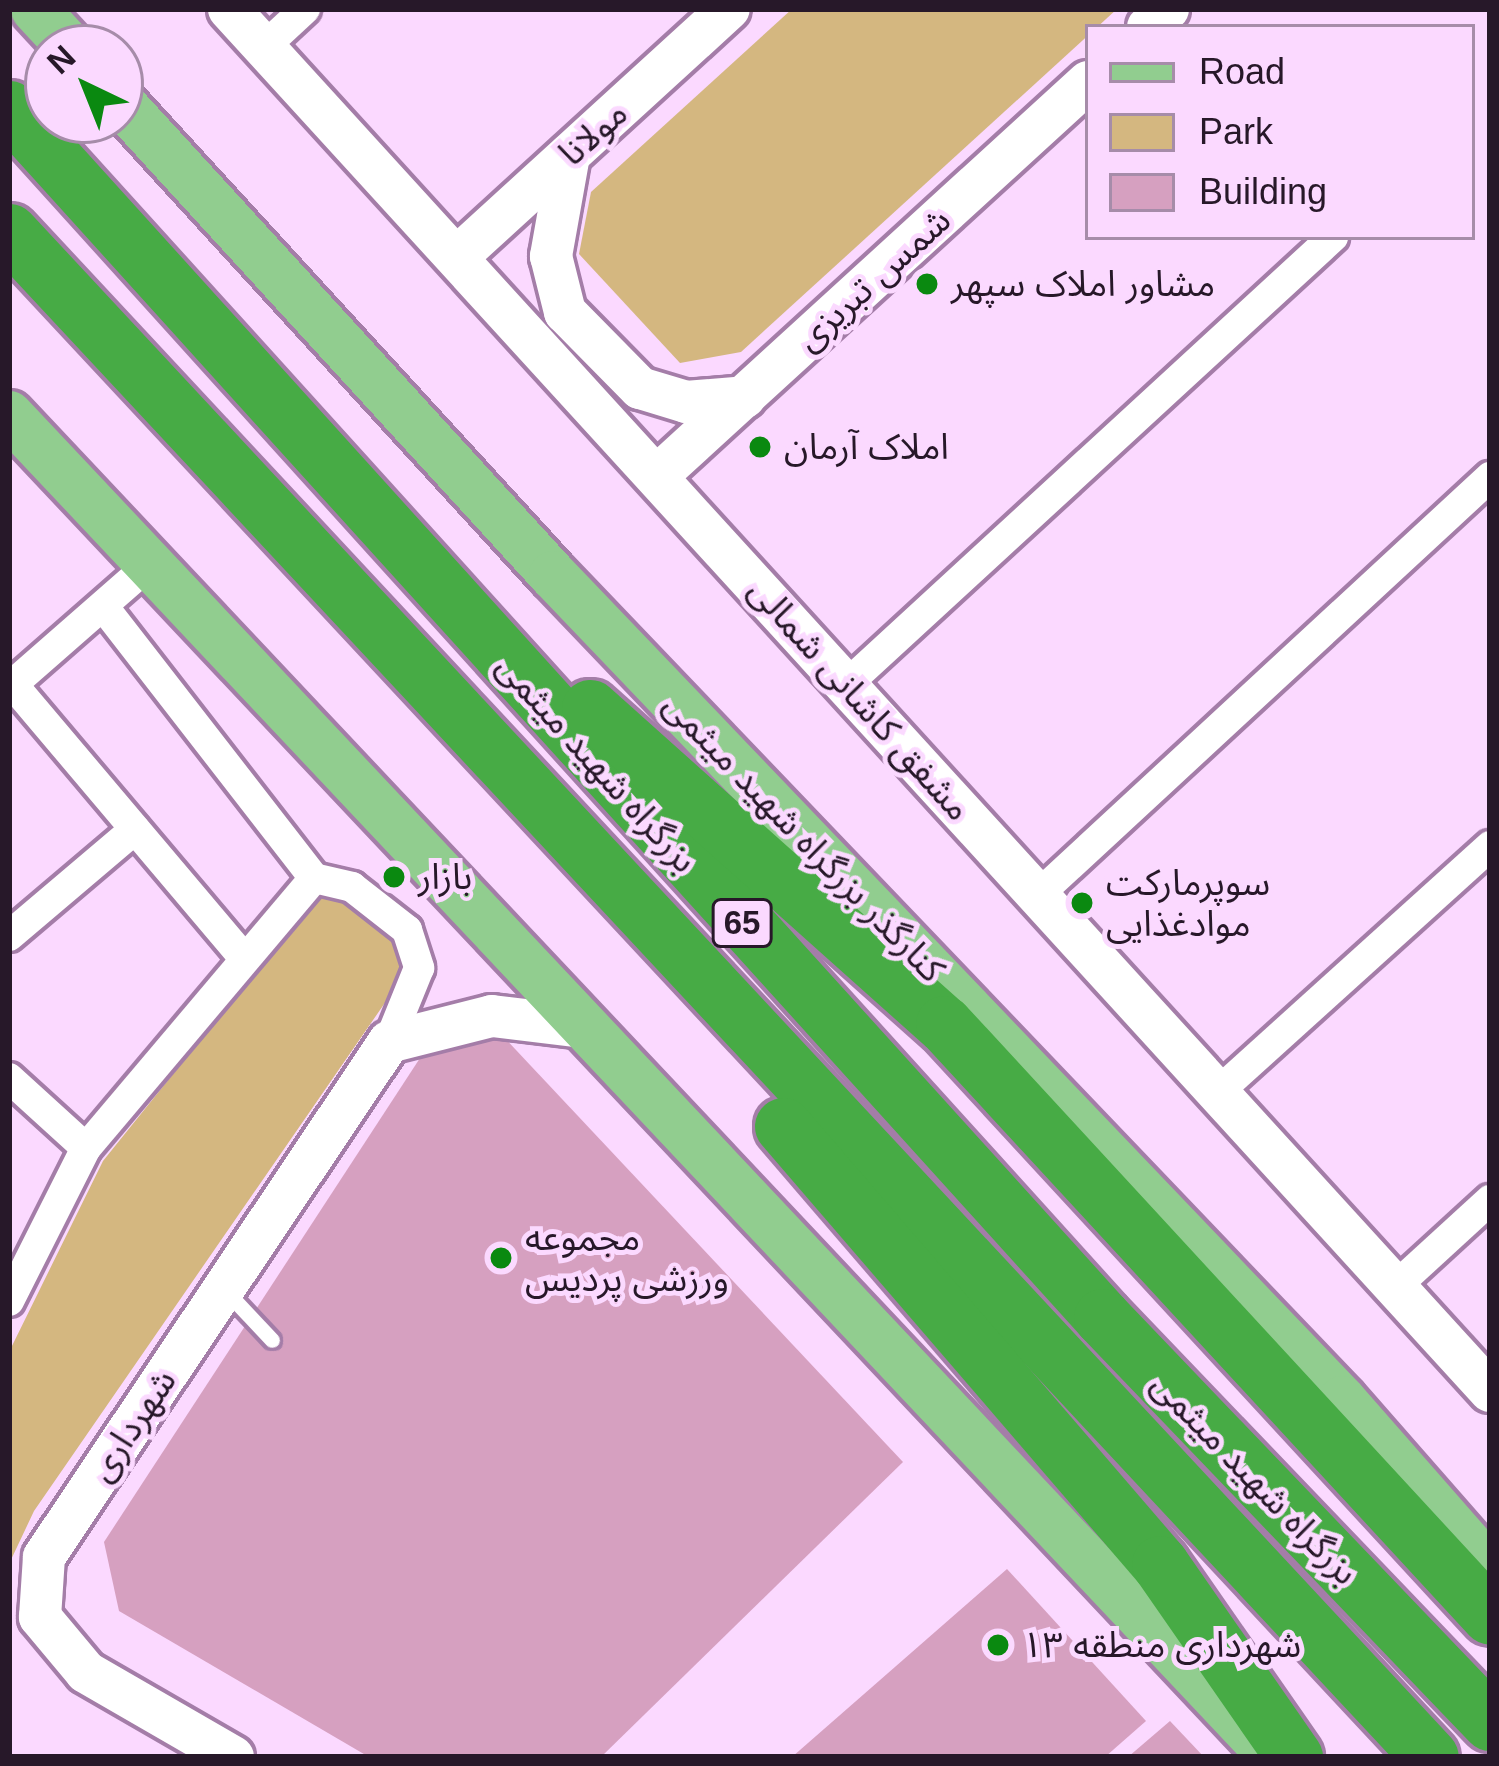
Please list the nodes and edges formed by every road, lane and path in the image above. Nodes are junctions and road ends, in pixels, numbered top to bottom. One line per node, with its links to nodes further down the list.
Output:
1 (229, 9): 4 (street, مشفق کاشانی شمالی)
2 (304, 9): 4 (street)
3 (729, 9): 8 (street, مولانا)
4 (263, 47): 11 (street, مشفق کاشانی شمالی)
5 (1085, 85): 12 (street, شمس تبریزی)
6 (9, 110): 14 (highway, بزرگراه شهید میثمی / 65)
7 (144, 128): 39 (main road, کنارگذر بزرگراه شهید میثمی)
8 (569, 155): 11 (street, مولانا); 12 (street)
9 (9, 232): 17 (highway, بزرگراه شهید میثمی / 65)
10 (1330, 240): 21 (street)
11 (457, 257): 15 (street, مشفق کاشانی شمالی)
12 (745, 397): 15 (street, شمس تبریزی)
13 (9, 415): 18 (main road)
14 (311, 449): 40 (highway); 41 (highway, بزرگراه شهید میثمی / 65)
15 (657, 476): 21 (street, مشفق کاشانی شمالی)
16 (1490, 477): 25 (street)
17 (256, 498): 44 (highway); 45 (highway, بزرگراه شهید میثمی / 65)
18 (149, 565): 19 (street); 28 (main road)
19 (103, 606): 20 (street); 24 (street)
20 (11, 682): 22 (street)
21 (846, 685): 25 (street, مشفق کاشانی شمالی)
22 (135, 829): 26 (street); 27 (street)
23 (1490, 846): 31 (street)
24 (314, 878): 27 (street); 29 (street)
25 (1038, 895): 31 (street, مشفق کاشانی شمالی)
26 (9, 936)
27 (244, 958): 32 (street)
28 (576, 1026): 29 (street); 43 (main road)
29 (389, 1042): 35 (street, شهرداری)
30 (9, 1078): 32 (street)
31 (1218, 1092): 34 (street, مشفق کاشانی شمالی)
32 (86, 1148): 36 (street)
33 (1490, 1200): 34 (street)
34 (1395, 1287): 38 (street, مشفق کاشانی شمالی)
35 (224, 1288): 37 (lane); 42 (street, شهرداری)
36 (9, 1301)
37 (272, 1340)
38 (1490, 1391)
39 (1490, 1569)
40 (1490, 1616)
41 (1490, 1722)
42 (232, 1757)
43 (1273, 1757)
44 (1294, 1757)
45 (1430, 1757)

